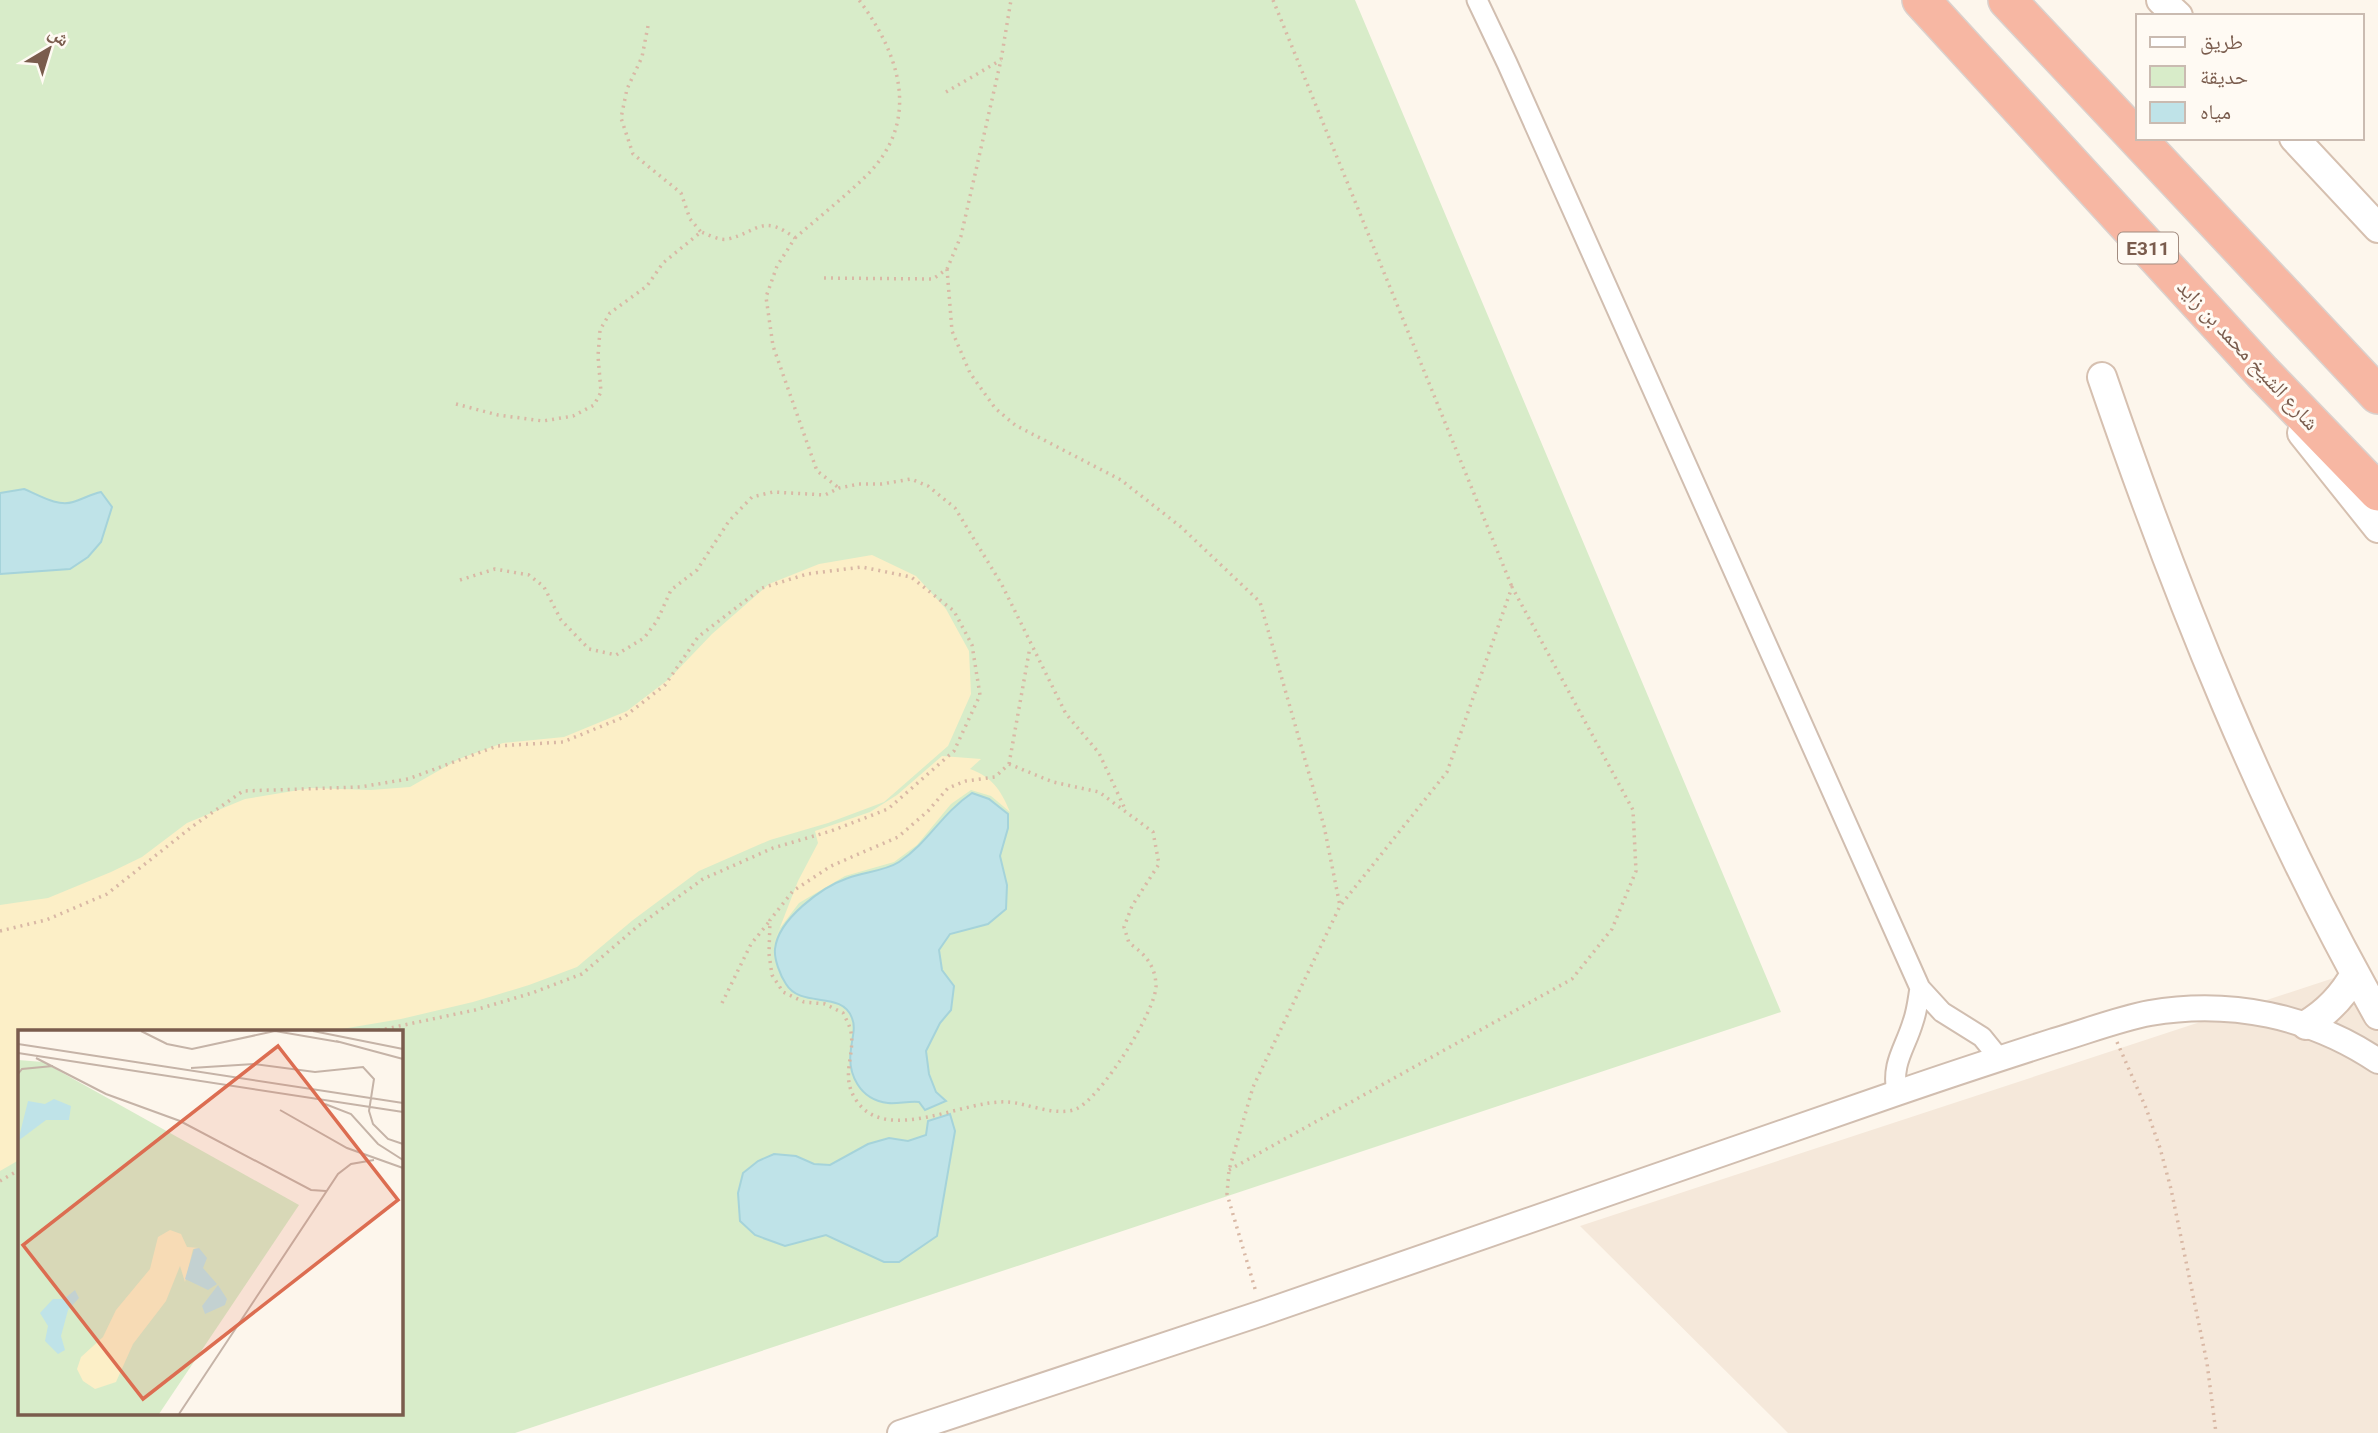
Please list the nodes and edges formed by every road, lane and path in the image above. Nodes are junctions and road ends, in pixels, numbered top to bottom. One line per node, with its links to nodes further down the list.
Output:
1 (859, 0): 17 (path)
2 (1011, 0): 10 (path)
3 (1273, 0): 28 (path)
4 (1477, 0): 36 (street)
5 (1921, 0): 20 (highway, شارع الشيخ محمد بن زايد / E311)
6 (2007, 0): 12 (highway)
7 (2161, 0): 8 (main road)
8 (2176, 14)
9 (648, 26): 16 (path)
10 (1001, 60): 11 (path); 18 (path)
11 (946, 92)
12 (2136, 137)
13 (2138, 140): 22 (highway)
14 (2296, 140): 15 (main road)
15 (2378, 228)
16 (701, 233): 17 (path); 23 (path)
17 (795, 238): 24 (path)
18 (947, 269): 19 (path); 32 (path)
19 (824, 278)
20 (2262, 372): 25 (highway, شارع الشيخ محمد بن زايد / E311); 26 (main road)
21 (2102, 377): 35 (main road)
22 (2378, 395)
23 (456, 404)
24 (839, 488): 27 (path); 29 (path)
25 (2378, 492)
26 (2378, 528)
27 (460, 580)
28 (1512, 587): 32 (path); 45 (path)
29 (1031, 645): 30 (path); 31 (path)
30 (1009, 764): 31 (path); 33 (path)
31 (1126, 811): 33 (path)
32 (1340, 906): 45 (path)
33 (771, 920): 37 (path)
34 (0, 931): 41 (path)
35 (2355, 974): 38 (main road); 40 (main road)
36 (1920, 988): 42 (street); 44 (street)
37 (722, 1003)
38 (2378, 1015)
39 (2110, 1024): 40 (street); 42 (street); 50 (path)
40 (2306, 1025): 43 (street)
41 (380, 1030)
42 (1999, 1058): 44 (street)
43 (2378, 1061)
44 (1897, 1093): 48 (street)
45 (1229, 1170): 48 (path)
46 (18, 1171): 47 (path)
47 (0, 1181)
48 (1262, 1314): 49 (street)
49 (900, 1433)
50 (2216, 1433)

